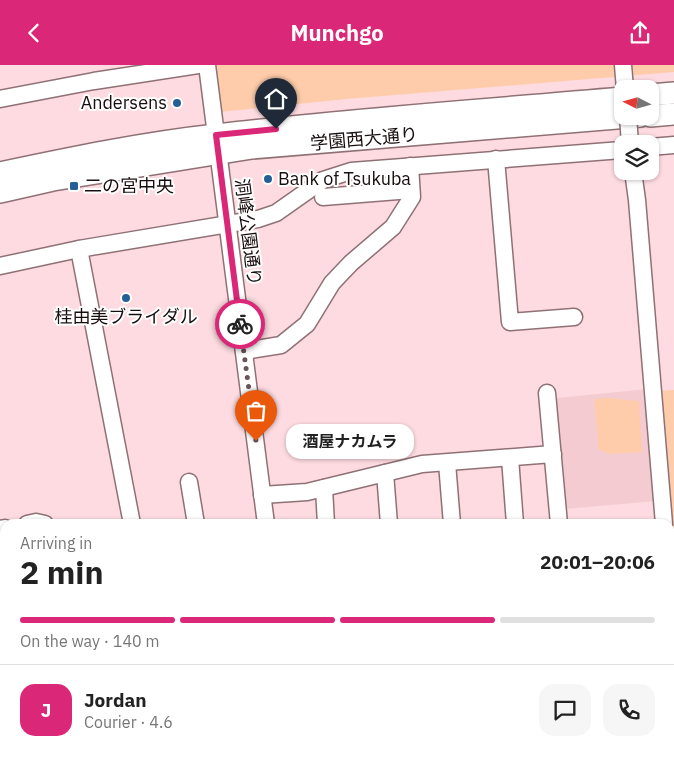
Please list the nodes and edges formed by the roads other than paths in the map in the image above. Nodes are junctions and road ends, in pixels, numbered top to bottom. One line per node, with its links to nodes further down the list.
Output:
1 (198, 65): 4 (street)
2 (206, 65): 13 (street, 洞峰公園通り)
3 (623, 65): 5 (street)
4 (93, 73): 8 (street)
5 (624, 80)
6 (674, 93): 7 (main road)
7 (659, 94)
8 (0, 99)
9 (614, 99): 13 (main road, 学園西大通り)
10 (674, 114): 11 (main road)
11 (659, 115)
12 (614, 118): 13 (main road, 学園西大通り)
13 (217, 144): 19 (main road, 学園西大通り); 22 (main road, 学園西大通り); 24 (street, 洞峰公園通り)
14 (674, 145): 15 (street)
15 (659, 146)
16 (614, 150): 17 (street)
17 (496, 159): 18 (street); 27 (street)
18 (410, 166): 21 (street); 24 (street)
19 (0, 173)
20 (634, 180): 45 (street)
21 (411, 190): 23 (street); 28 (street)
22 (0, 192)
23 (323, 197)
24 (227, 225): 25 (street); 28 (street, 洞峰公園通り)
25 (79, 249): 26 (street); 37 (street)
26 (0, 266)
27 (574, 317)
28 (244, 351): 36 (street, 洞峰公園通り)
29 (547, 393): 30 (street)
30 (553, 454): 31 (street); 44 (street)
31 (510, 458): 32 (street); 43 (street)
32 (447, 463): 33 (street); 42 (street)
33 (385, 473): 35 (street); 41 (street)
34 (189, 482): 38 (street)
35 (324, 487): 36 (street); 40 (street)
36 (262, 495): 39 (street, 洞峰公園通り)
37 (131, 519)
38 (195, 519)
39 (265, 519)
40 (326, 519)
41 (389, 519)
42 (452, 519)
43 (515, 519)
44 (558, 519)
45 (664, 519)

